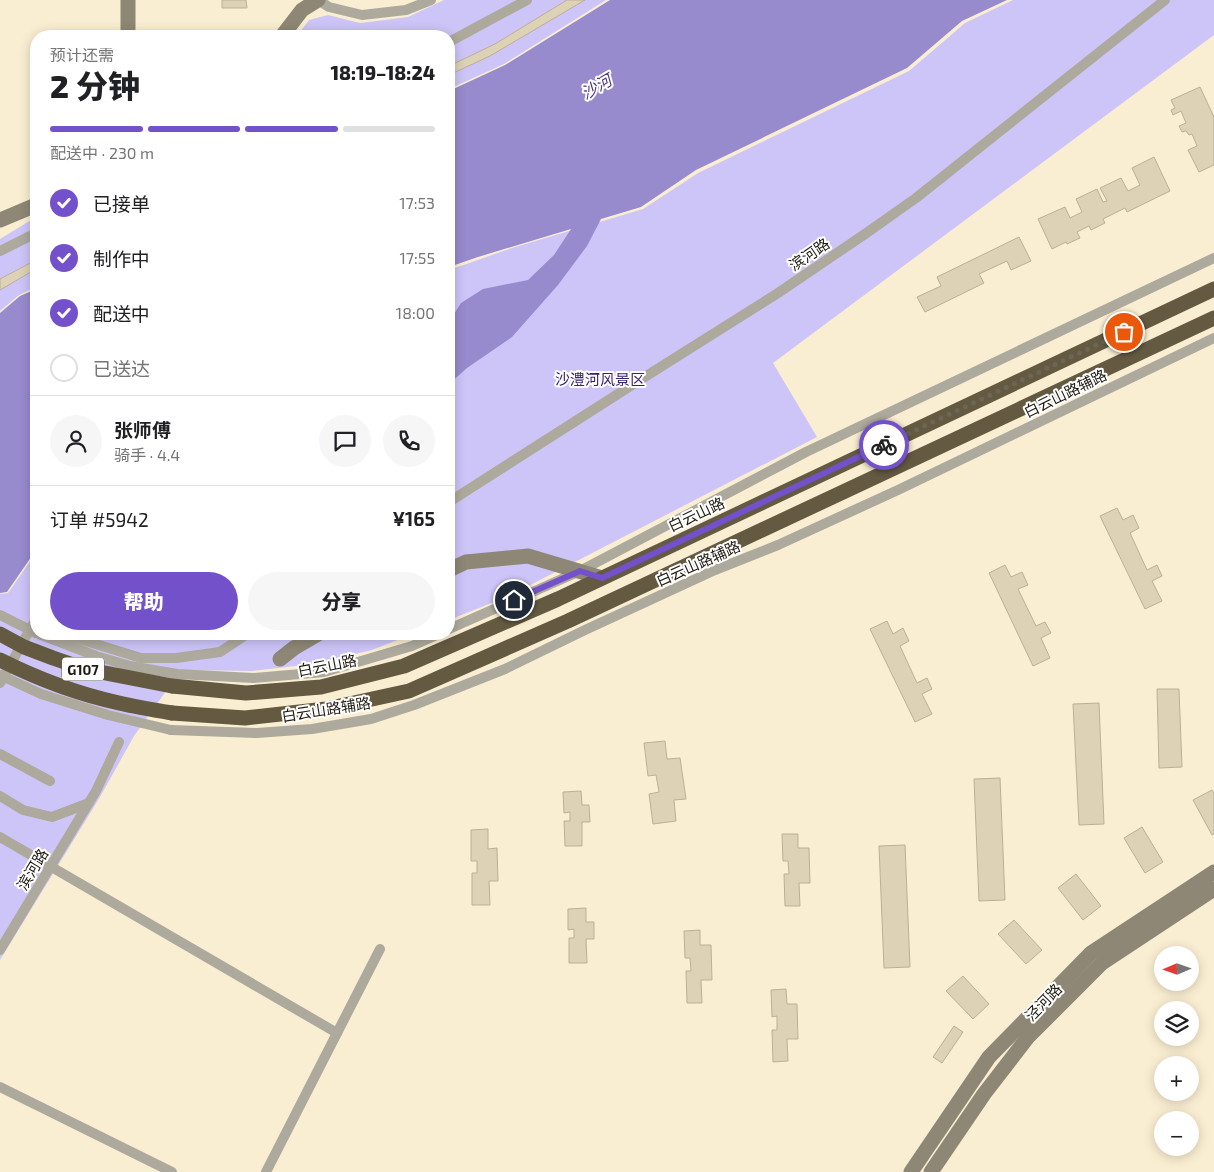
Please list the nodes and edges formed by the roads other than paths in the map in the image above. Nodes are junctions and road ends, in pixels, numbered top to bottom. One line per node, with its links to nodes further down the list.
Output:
1 (128, 0): 6 (street)
2 (318, 0): 3 (street); 7 (street)
3 (431, 0)
4 (527, 0): 8 (street)
5 (1166, 0): 17 (street, 滨河路)
6 (128, 30)
7 (287, 30)
8 (455, 39)
9 (30, 208): 10 (street)
10 (0, 220)
11 (30, 236): 12 (street)
12 (0, 251)
13 (1214, 258): 19 (street)
14 (1214, 289): 20 (highway, 白云山路 / G107)
15 (1211, 320): 32 (highway, G107, bridge)
16 (1214, 338): 33 (street, 白云山路辅路, bridge)
17 (455, 498)
18 (455, 567): 19 (street)
19 (580, 571): 20 (street); 22 (street)
20 (602, 578): 34 (highway, 白云山路 / G107)
21 (0, 615): 24 (street, bridge)
22 (455, 626)
23 (30, 629): 35 (street)
24 (30, 630)
25 (0, 634): 34 (highway, G107, bridge)
26 (55, 640): 34 (street)
27 (82, 640): 28 (street)
28 (238, 640)
29 (308, 640): 31 (street)
30 (426, 640): 34 (street)
31 (280, 659)
32 (0, 660)
33 (0, 675)
34 (175, 680)
35 (0, 683)
36 (119, 742): 40 (street, 滨河路)
37 (0, 755): 38 (street)
38 (50, 781)
39 (0, 796): 40 (street)
40 (89, 803): 42 (street, 滨河路)
41 (0, 837): 42 (street)
42 (51, 866): 46 (street, 滨河路); 47 (street)
43 (1214, 872): 51 (street, 泾河路)
44 (1214, 889): 52 (street, 泾河路)
45 (380, 949): 47 (street)
46 (0, 950)
47 (337, 1033): 50 (street)
48 (0, 1087): 49 (street)
49 (172, 1172)
50 (266, 1172)
51 (911, 1172)
52 (931, 1172)

